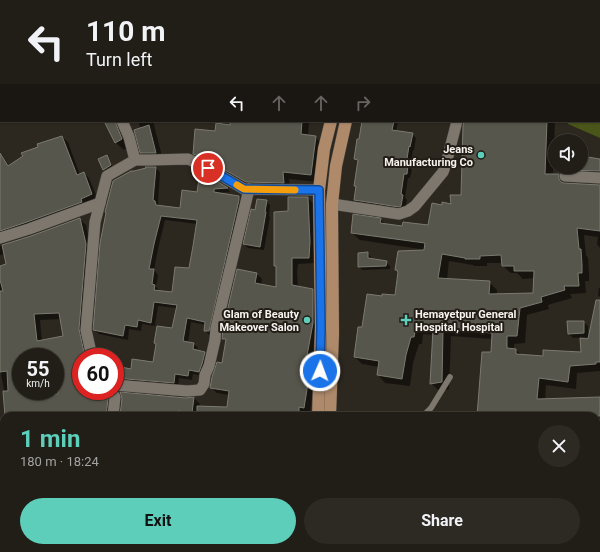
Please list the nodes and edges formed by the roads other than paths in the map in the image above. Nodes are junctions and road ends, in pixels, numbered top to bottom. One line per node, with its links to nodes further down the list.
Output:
1 (122, 122): 5 (street)
2 (331, 122): 9 (main road)
3 (346, 122): 11 (main road)
4 (457, 122): 11 (street)
5 (135, 160): 8 (street); 10 (street)
6 (565, 176): 7 (street)
7 (600, 178)
8 (249, 189): 9 (street); 15 (street)
9 (319, 190): 18 (main road)
10 (100, 203): 12 (street); 13 (street)
11 (332, 204): 19 (main road)
12 (0, 238)
13 (90, 348)
14 (450, 377): 20 (lane)
15 (124, 386)
16 (114, 400): 17 (street)
17 (113, 412)
18 (318, 412)
19 (330, 412)
20 (427, 412)

